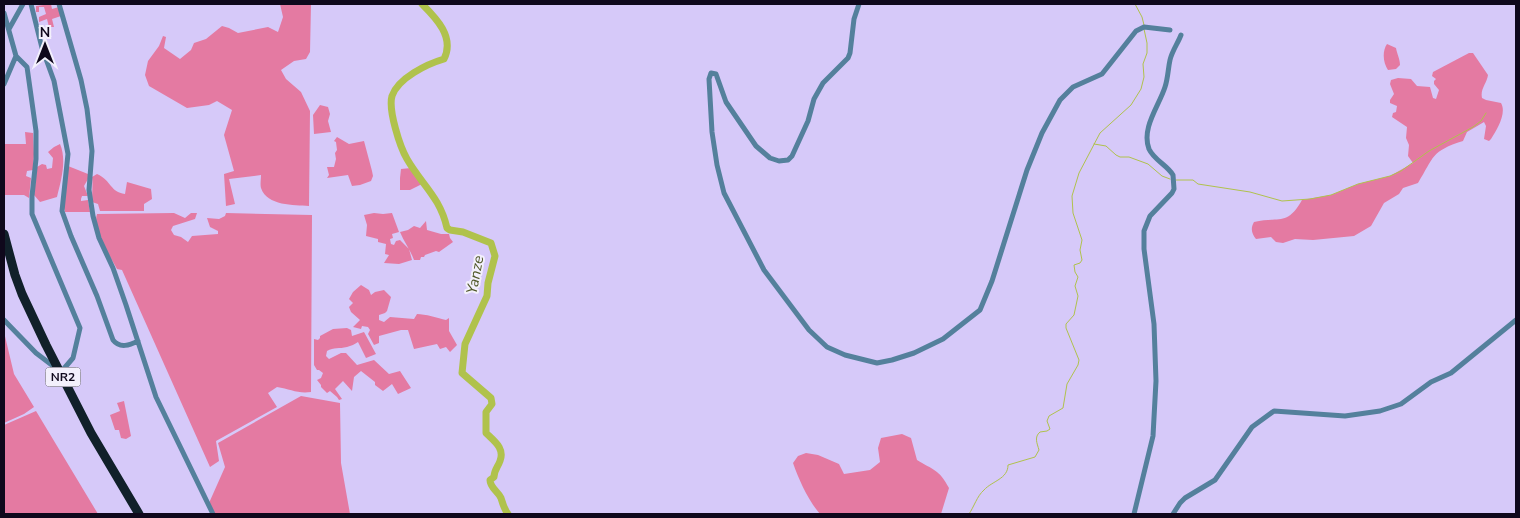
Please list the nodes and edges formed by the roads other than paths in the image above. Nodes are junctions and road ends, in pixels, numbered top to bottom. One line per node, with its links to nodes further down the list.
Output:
1 (23, 4): 6 (street)
2 (31, 4): 14 (street)
3 (59, 4): 14 (street)
4 (859, 4): 7 (street)
5 (4, 13): 6 (street)
6 (9, 29): 9 (street)
7 (1170, 30)
8 (1181, 35): 18 (street)
9 (16, 56): 10 (street); 15 (street)
10 (4, 84)
11 (4, 234): 15 (highway, NR2)
12 (4, 320): 15 (street)
13 (1516, 320): 19 (street)
14 (138, 341): 17 (street)
15 (61, 372): 16 (highway, NR2)
16 (139, 514)
17 (213, 514)
18 (1134, 514)
19 (1173, 514)

